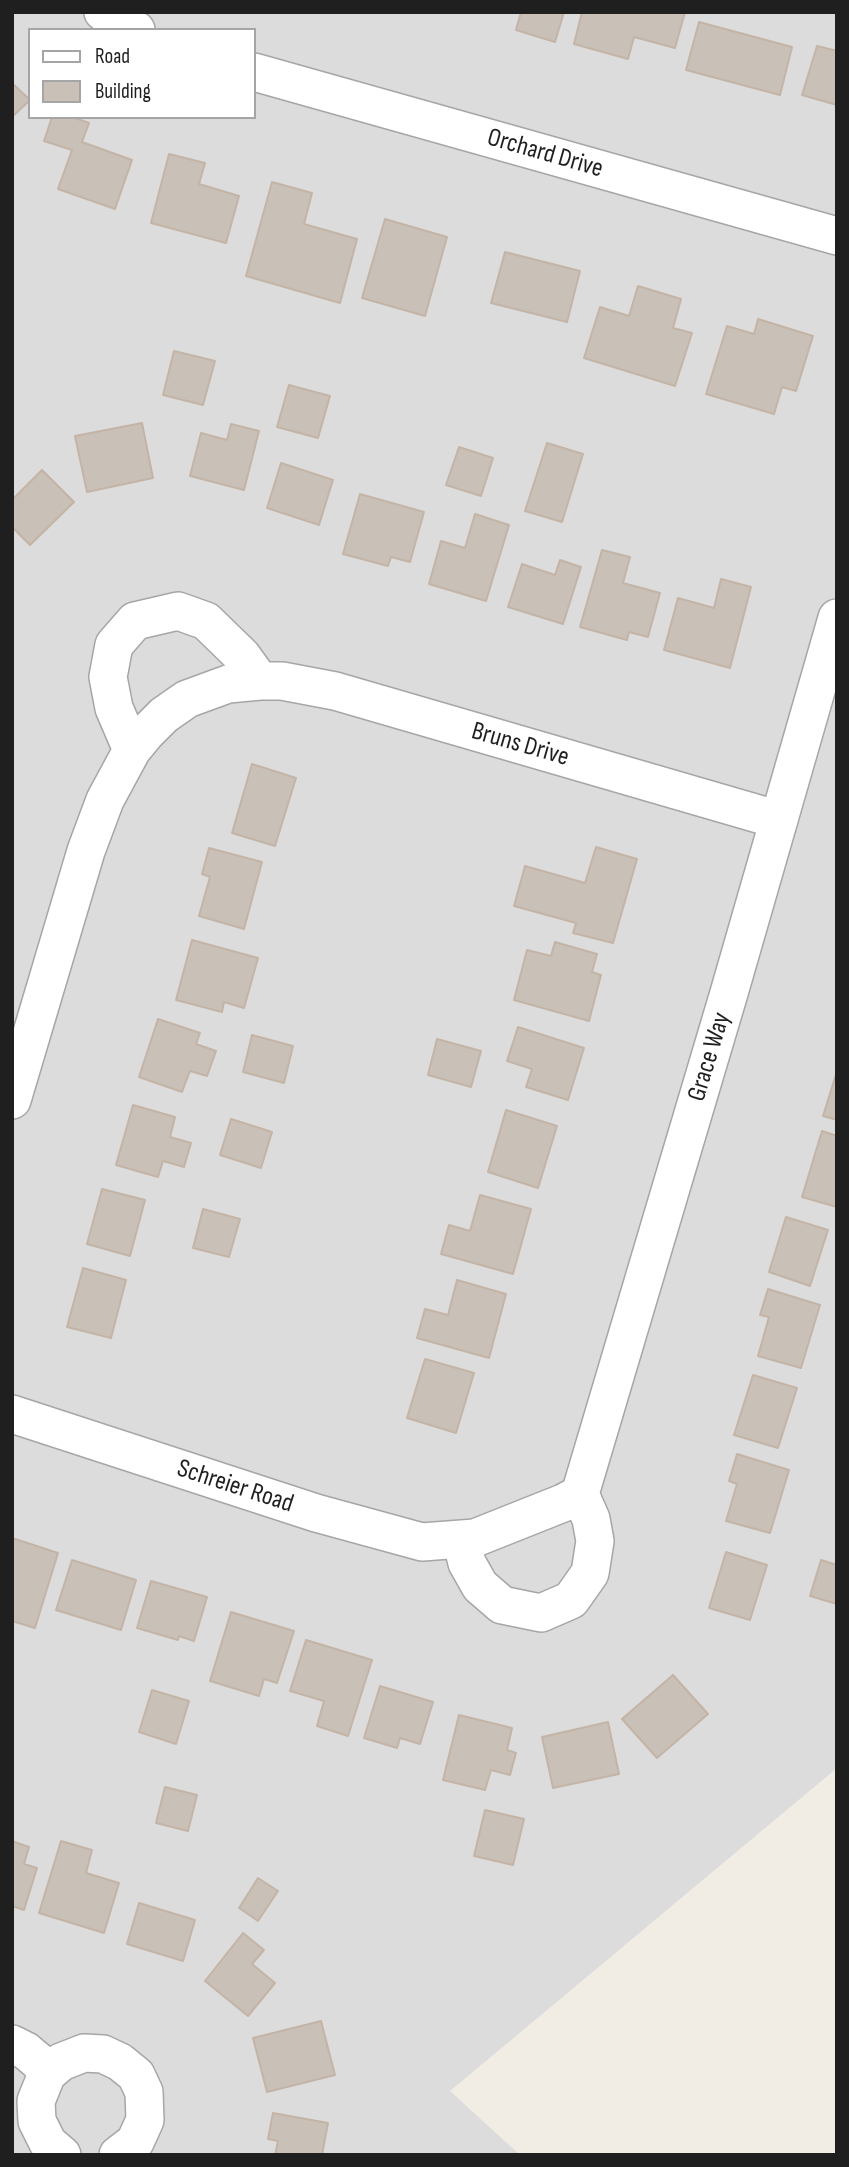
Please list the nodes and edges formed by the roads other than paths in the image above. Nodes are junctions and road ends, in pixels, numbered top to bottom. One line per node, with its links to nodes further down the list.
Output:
1 (103, 12): 2 (street)
2 (132, 28)
3 (256, 73): 4 (street, Orchard Drive)
4 (837, 236)
5 (837, 618): 8 (street, Grace Way)
6 (260, 681): 7 (street, Bruns Drive); 7 (street); 8 (street, Bruns Drive)
7 (132, 750): 9 (street, Bruns Drive)
8 (779, 820): 11 (street, Grace Way)
9 (12, 1100)
10 (12, 1414): 12 (street, Schreier Road)
11 (580, 1494): 12 (street, Schreier Road); 12 (street)
12 (461, 1539)
13 (12, 2044): 14 (street)
14 (47, 2074): 15 (street); 16 (street)
15 (62, 2155)
16 (118, 2155)

